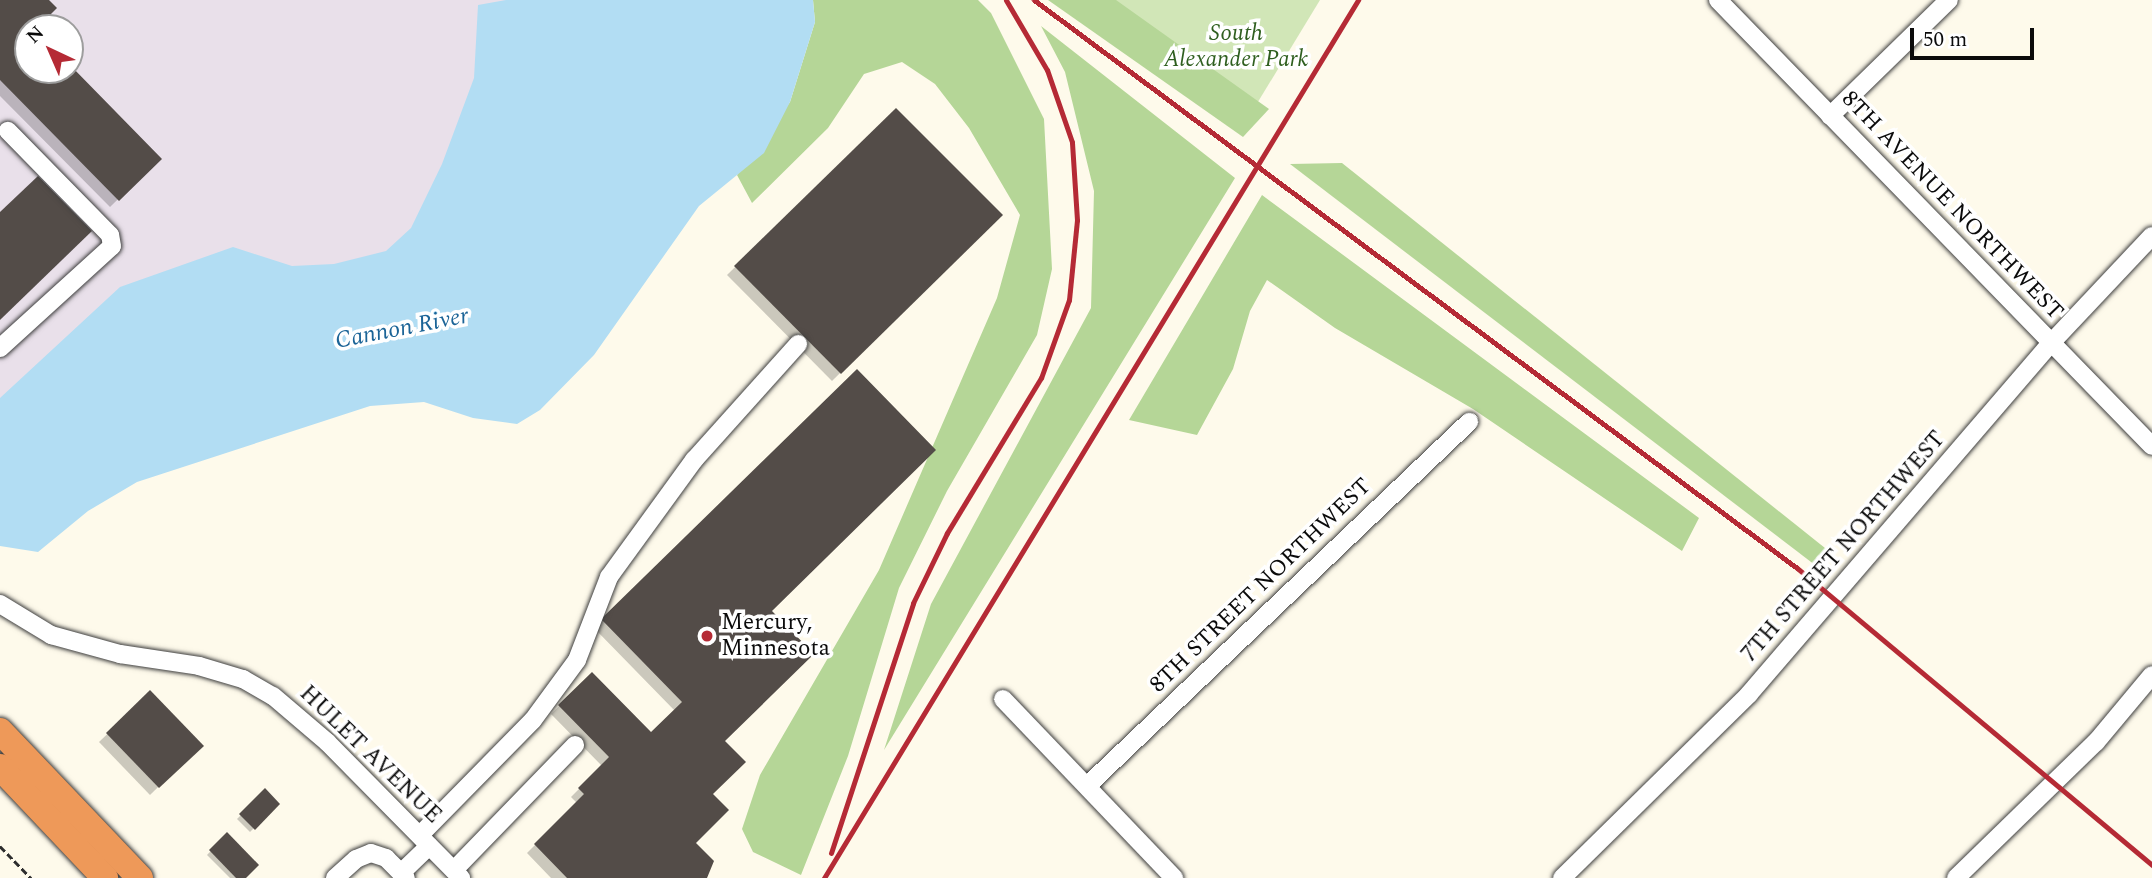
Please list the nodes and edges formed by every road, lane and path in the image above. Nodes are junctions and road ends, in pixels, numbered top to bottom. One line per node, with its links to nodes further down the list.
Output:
1 (1718, 0): 3 (street, 8TH AVENUE NORTHWEST)
2 (1949, 0): 3 (street)
3 (1830, 116): 6 (street, 8TH AVENUE NORTHWEST)
4 (3, 131): 8 (street)
5 (2152, 236): 6 (street, 7TH STREET NORTHWEST)
6 (2052, 343): 10 (street, 8TH AVENUE NORTHWEST); 27 (street, 7TH STREET NORTHWEST)
7 (798, 344): 18 (street)
8 (0, 348)
9 (1469, 422): 17 (street, 8TH STREET NORTHWEST)
10 (2152, 446)
11 (0, 604): 18 (street, HULET AVENUE)
12 (2152, 675): 28 (street)
13 (1003, 699): 17 (street)
14 (0, 731): 24 (highway)
15 (575, 745): 20 (street)
16 (0, 767): 23 (highway)
17 (1087, 786): 26 (street)
18 (425, 840): 20 (street, HULET AVENUE); 21 (street)
19 (0, 846): 22 (path)
20 (458, 874)
21 (403, 876): 25 (street)
22 (31, 878)
23 (105, 878)
24 (139, 878)
25 (335, 878)
26 (1174, 878)
27 (1562, 878)
28 (1956, 878)

